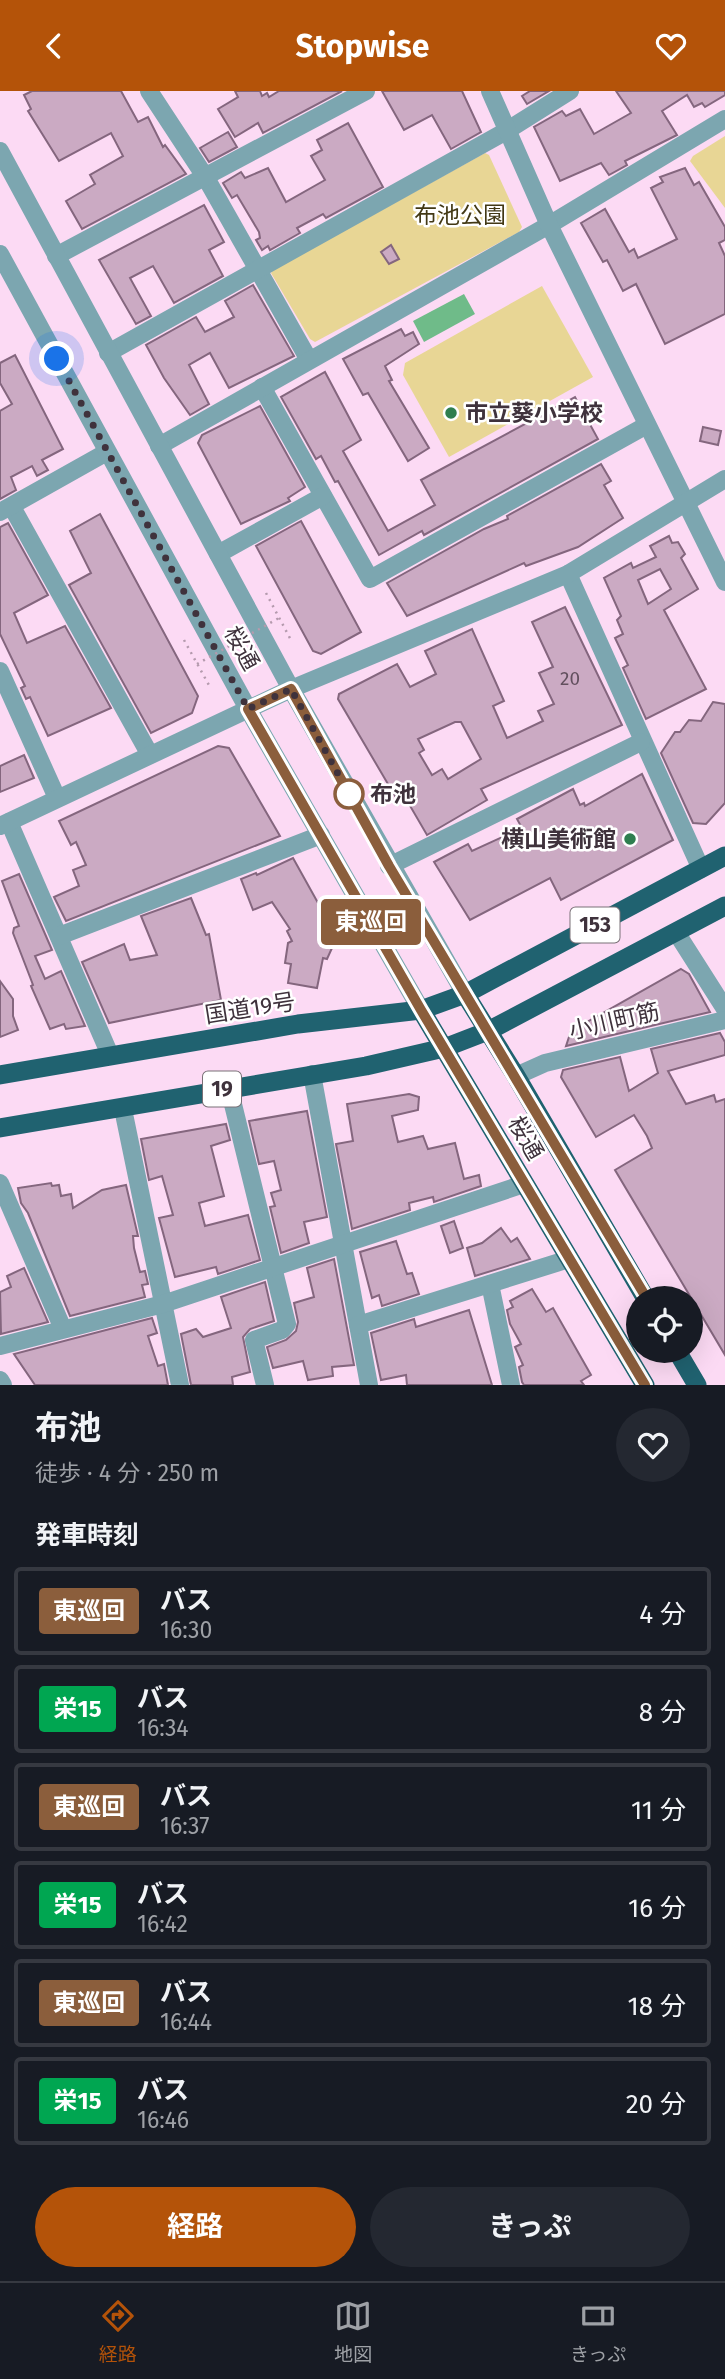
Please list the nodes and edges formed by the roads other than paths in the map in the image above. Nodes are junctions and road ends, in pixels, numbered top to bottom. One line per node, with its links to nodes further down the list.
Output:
1 (149, 91): 8 (street)
2 (366, 91): 8 (street)
3 (490, 91): 6 (street)
4 (570, 91): 6 (street)
5 (725, 119): 9 (street)
6 (508, 130): 9 (street); 12 (street)
7 (0, 151): 10 (street, 桜通)
8 (206, 178): 10 (street); 12 (street)
9 (550, 225): 14 (street); 16 (street)
10 (55, 256): 13 (street, 桜通)
11 (2, 263): 18 (street, 桜通)
12 (257, 270): 13 (street); 14 (street)
13 (108, 353): 17 (street, 桜通)
14 (309, 360): 15 (street)
15 (262, 387): 17 (street); 20 (street)
16 (647, 425): 20 (street); 21 (street)
17 (159, 446): 23 (street, 桜通)
18 (107, 452): 22 (street); 29 (street, 桜通)
19 (725, 479): 21 (street)
20 (323, 496): 23 (street)
21 (685, 503): 24 (street); 25 (street)
22 (6, 509): 31 (street)
23 (218, 554): 27 (street, 桜通)
24 (568, 574): 27 (street); 30 (street)
25 (725, 582)
26 (0, 671): 28 (street)
27 (291, 689): 29 (street); 36 (street, 桜通)
28 (6, 699): 32 (street)
29 (248, 709): 31 (street); 34 (street, 桜通)
30 (641, 742): 36 (street); 37 (street)
31 (149, 755): 32 (street)
32 (57, 798): 33 (street)
33 (4, 824): 40 (street)
34 (321, 835): 40 (street); 43 (street, 桜通)
35 (725, 856): 37 (highway, 153)
36 (389, 866): 41 (street, 桜通)
37 (701, 869): 41 (highway, 153)
38 (725, 906): 39 (highway, 153)
39 (676, 932): 42 (street); 45 (highway, 153)
40 (59, 936): 47 (street)
41 (465, 994): 43 (highway, 国道19号 / 19); 45 (highway)
42 (725, 1009)
43 (421, 1010): 46 (highway, 桜通); 47 (highway, 国道19号 / 19)
44 (725, 1020): 50 (street, 小川町筋)
45 (488, 1031): 46 (highway, 153); 50 (highway, 桜通)
46 (444, 1048): 48 (highway, 19); 55 (highway, 桜通)
47 (110, 1055): 49 (highway, 国道19号 / 19)
48 (312, 1074): 51 (highway, 19); 56 (street)
49 (0, 1075)
50 (516, 1076): 60 (highway, 桜通)
51 (229, 1088): 52 (highway, 19); 58 (street)
52 (123, 1109): 53 (highway, 19); 61 (street)
53 (0, 1128)
54 (0, 1183): 63 (street)
55 (524, 1184): 56 (street); 57 (highway, 桜通)
56 (344, 1243): 58 (street); 62 (street)
57 (569, 1259): 59 (street); 72 (highway, 桜通)
58 (274, 1268): 61 (street); 69 (street)
59 (490, 1284): 62 (street); 71 (street)
60 (638, 1286)
61 (163, 1304): 63 (street); 68 (street)
62 (358, 1325): 70 (street)
63 (63, 1329): 64 (street)
64 (0, 1346)
65 (684, 1363): 73 (highway)
66 (0, 1380): 67 (street)
67 (4, 1385)
68 (180, 1385)
69 (265, 1385)
70 (369, 1385)
71 (511, 1385)
72 (645, 1385)
73 (697, 1385)

